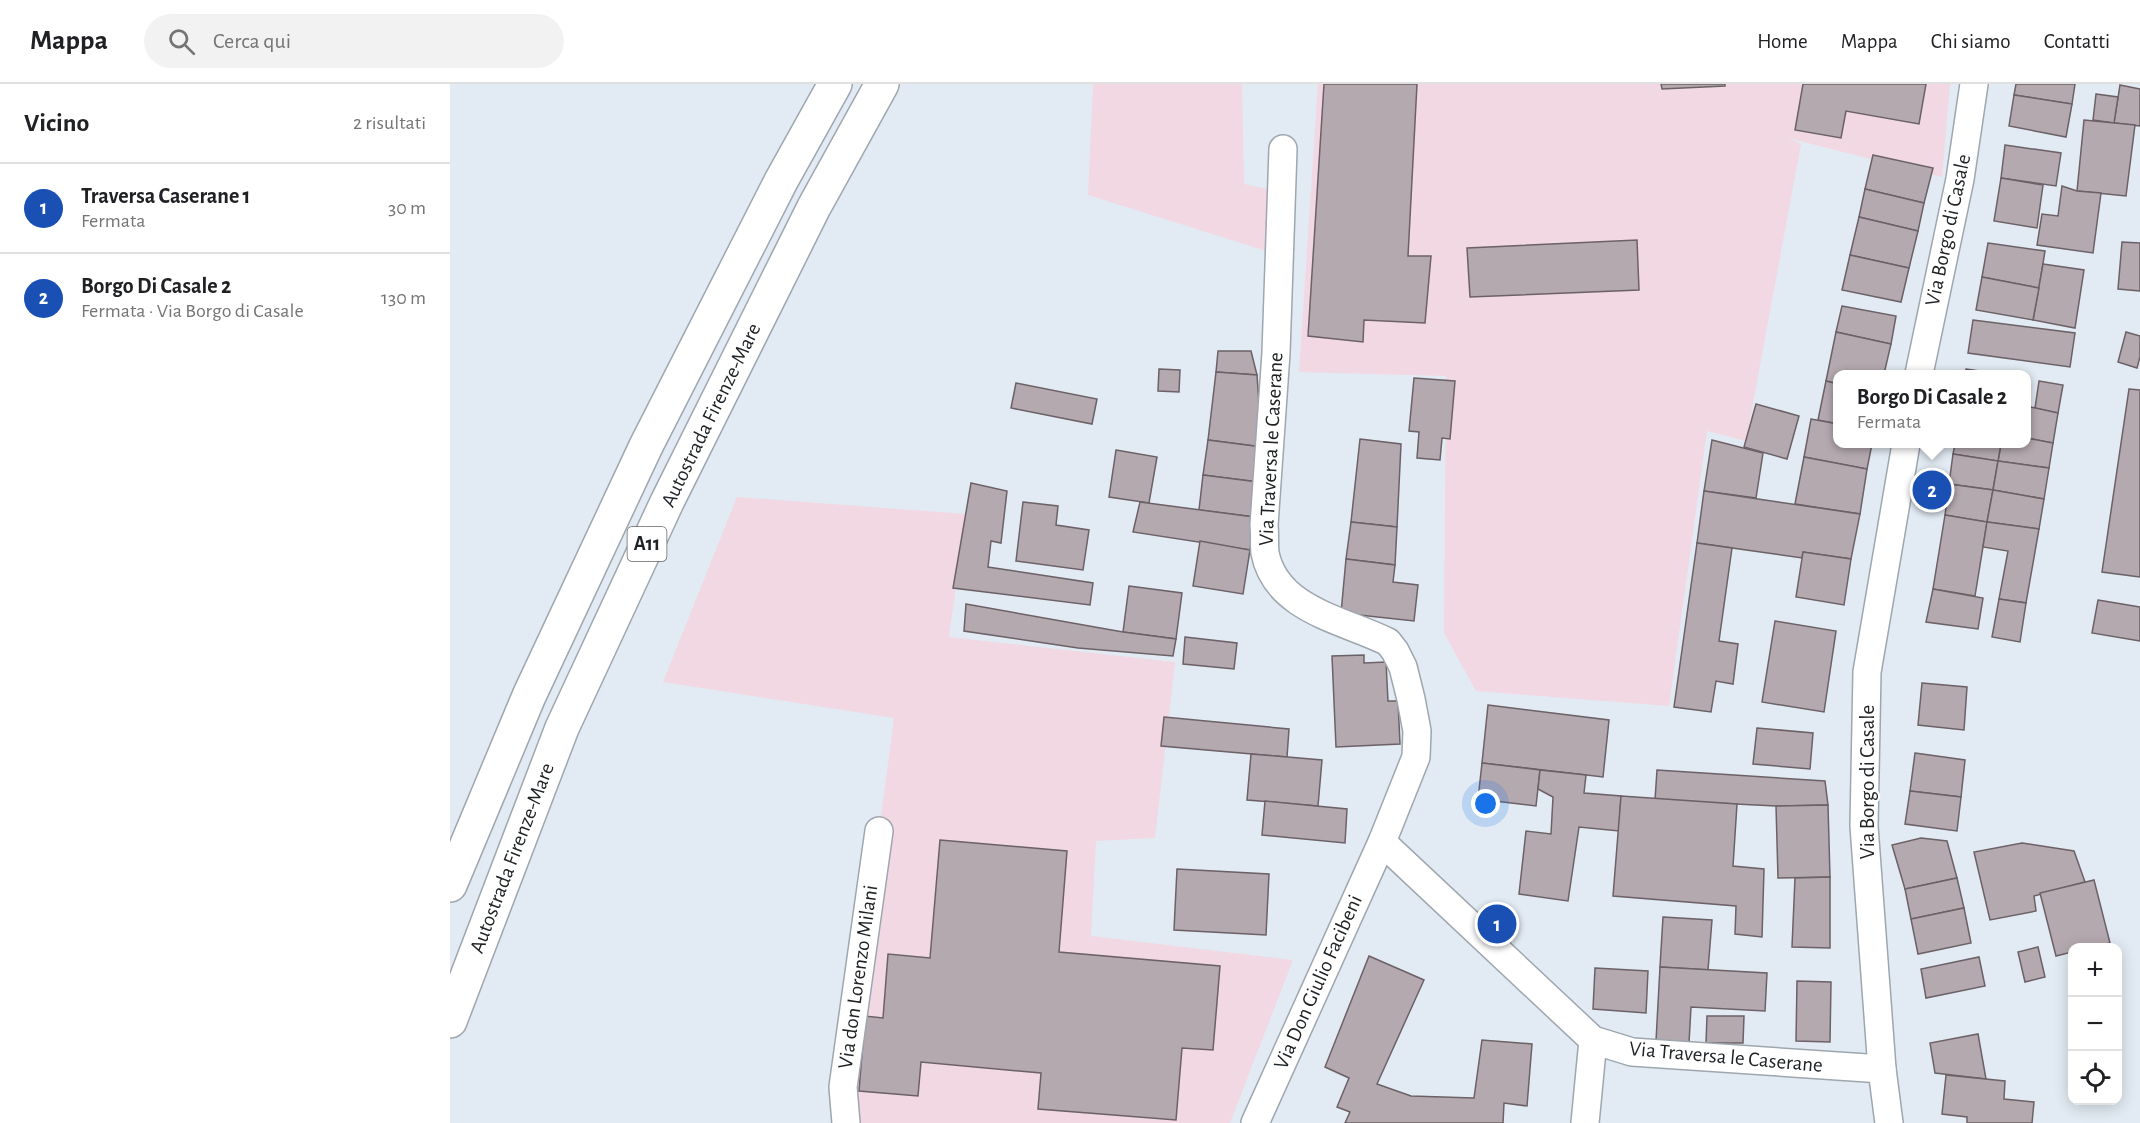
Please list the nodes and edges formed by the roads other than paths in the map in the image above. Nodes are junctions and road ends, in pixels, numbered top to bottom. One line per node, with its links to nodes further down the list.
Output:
1 (835, 84): 9 (highway, Autostrada Firenze-Mare / A11)
2 (882, 84): 10 (highway, Autostrada Firenze-Mare / A11)
3 (1974, 84): 5 (street, Via Borgo di Casale)
4 (1283, 149): 8 (street, Via Traversa le Caserane)
5 (1920, 370)
6 (1905, 448): 12 (street, Via Borgo di Casale)
7 (879, 831): 13 (street, Via don Lorenzo Milani)
8 (1382, 842): 11 (street, Via Traversa le Caserane); 14 (street, Via Don Giulio Facibeni)
9 (450, 885)
10 (450, 1021)
11 (1593, 1040): 12 (street, Via Traversa le Caserane); 15 (street)
12 (1882, 1069): 16 (street, Via Borgo di Casale)
13 (846, 1123)
14 (1255, 1123)
15 (1586, 1123)
16 (1889, 1123)

